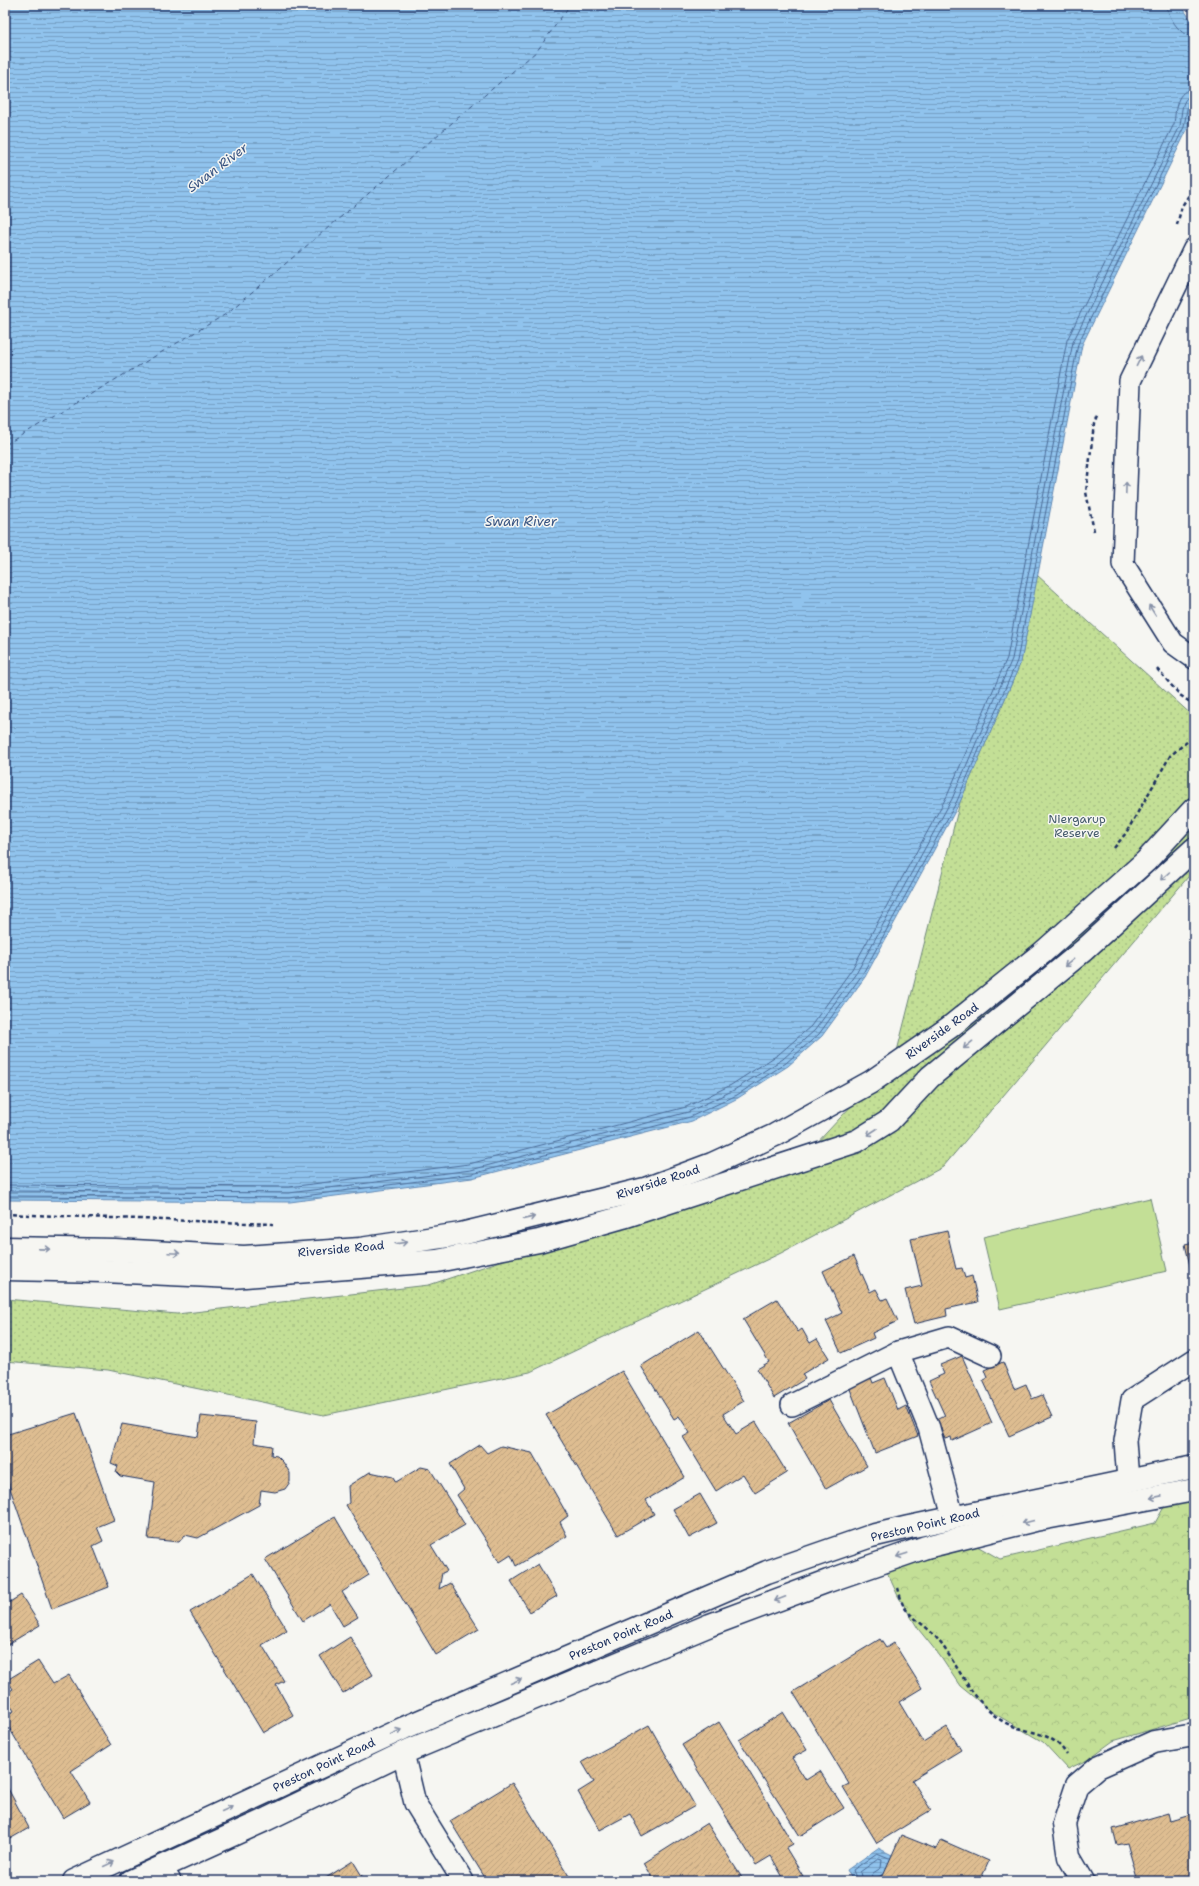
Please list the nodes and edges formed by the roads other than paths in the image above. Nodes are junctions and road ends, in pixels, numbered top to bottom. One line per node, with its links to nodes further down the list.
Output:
1 (1194, 249): 2 (lane, one-way to 1)
2 (1194, 658)
3 (1194, 809): 5 (street, Riverside Road, one-way to 3)
4 (1194, 849): 6 (street, Riverside Road, one-way to 6)
5 (5, 1248)
6 (5, 1269)
7 (898, 1352): 8 (lane); 10 (lane); 14 (lane)
8 (990, 1356)
9 (1194, 1360): 12 (lane)
10 (792, 1405)
11 (1194, 1467): 12 (street, Preston Point Road)
12 (1128, 1480): 14 (street, Preston Point Road)
13 (1194, 1490): 16 (street, Preston Point Road, one-way to 16)
14 (953, 1517): 18 (street, Preston Point Road, one-way to 14)
15 (1194, 1735): 21 (street)
16 (404, 1753): 17 (street, Preston Point Road); 20 (lane)
17 (166, 1874): 19 (street, Preston Point Road)
18 (74, 1881)
19 (130, 1881)
20 (463, 1881)
21 (1083, 1881)

